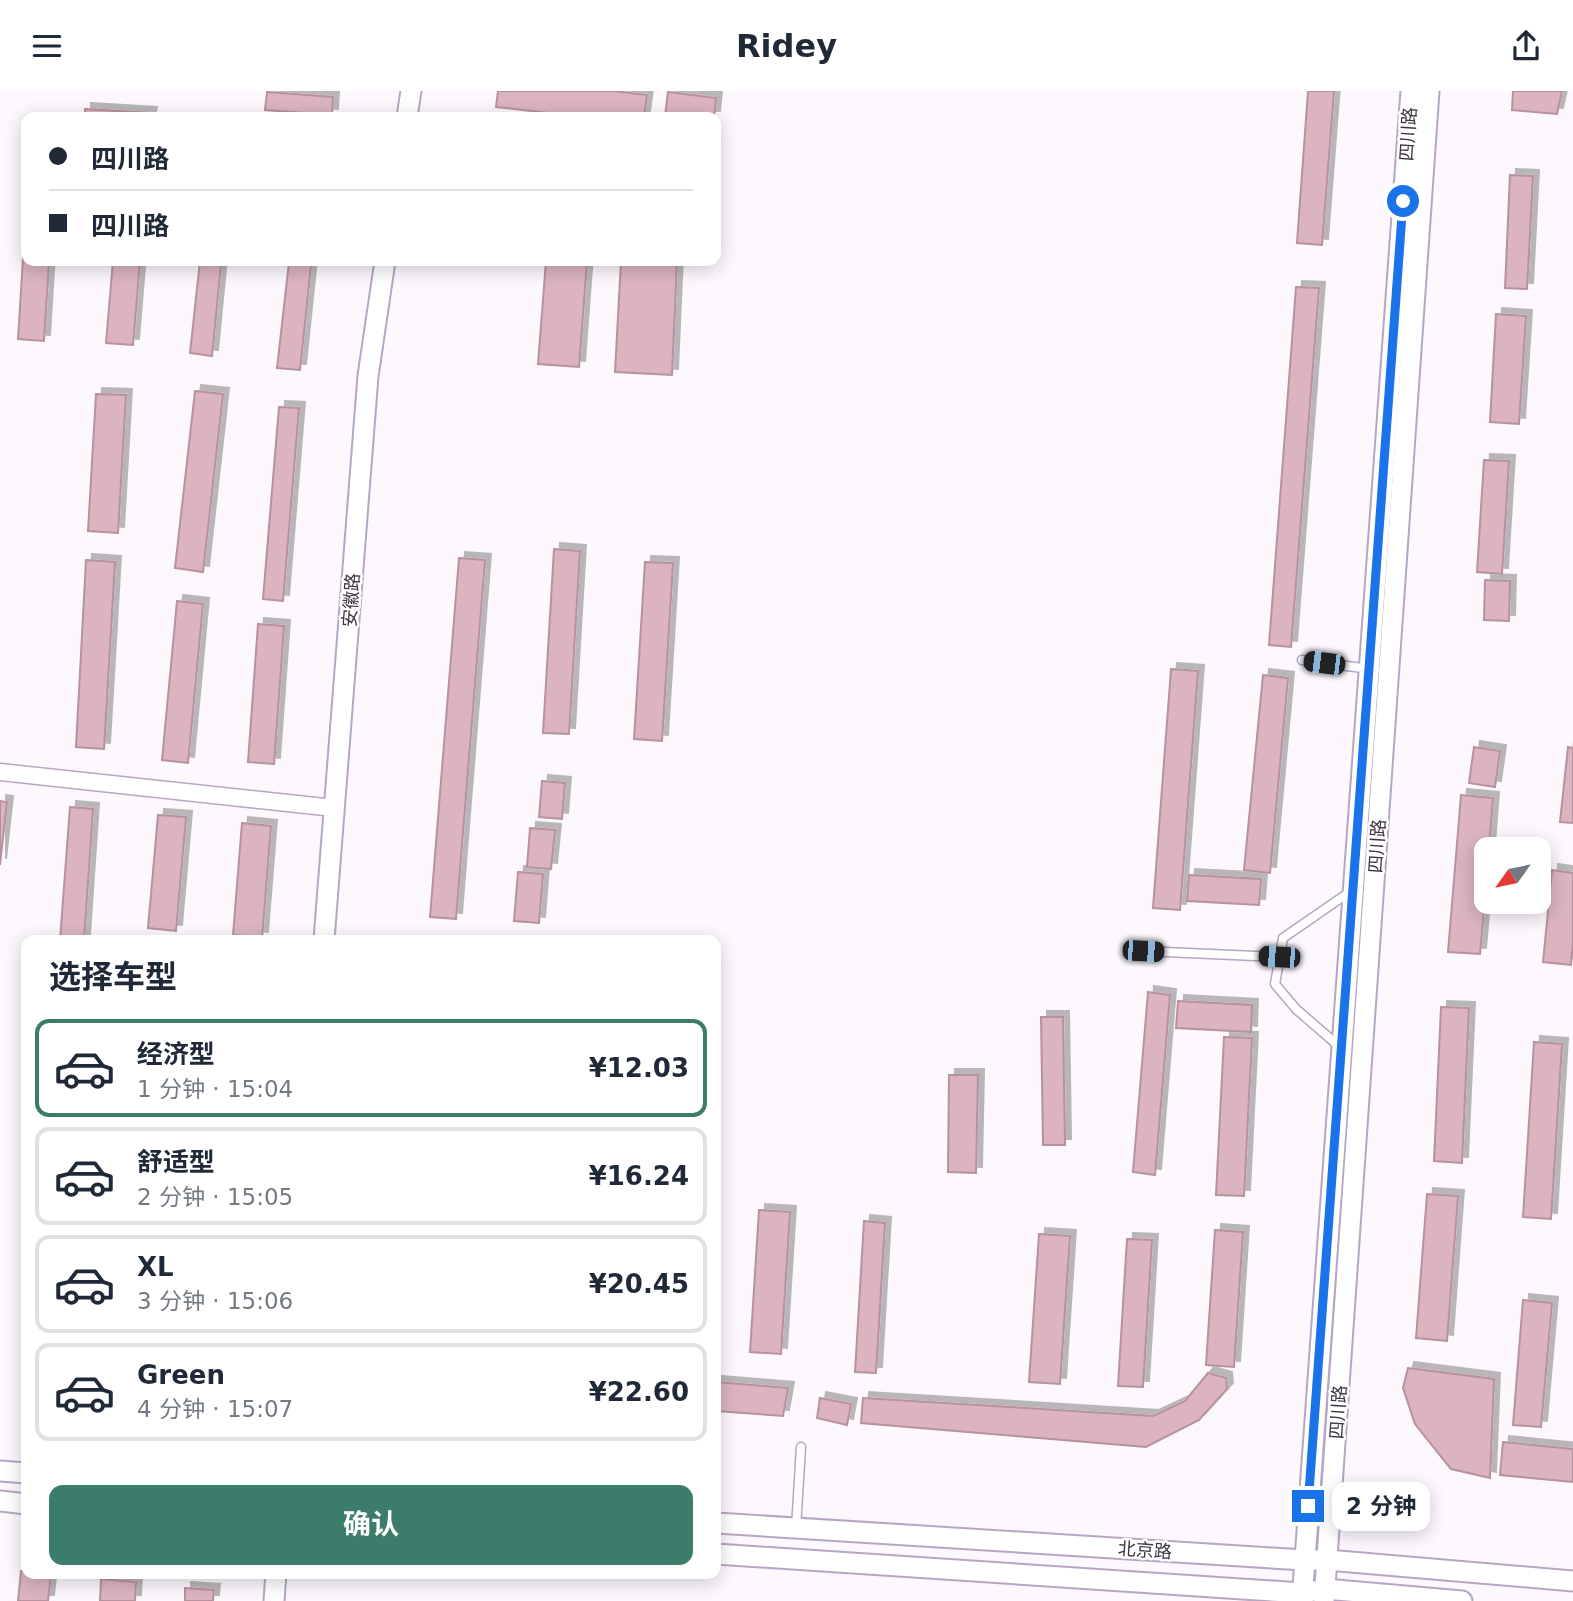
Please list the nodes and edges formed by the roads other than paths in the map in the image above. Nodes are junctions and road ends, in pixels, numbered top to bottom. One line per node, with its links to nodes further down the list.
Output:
1 (411, 91): 4 (street)
2 (1411, 91): 7 (street, 四川路)
3 (1429, 91): 24 (street, 四川路)
4 (408, 112)
5 (384, 266): 9 (street, 安徽路)
6 (1302, 660): 7 (lane)
7 (1370, 669): 10 (street, 四川路)
8 (0, 772): 9 (street)
9 (334, 808): 11 (street, 安徽路)
10 (1353, 889): 13 (lane); 14 (street, 四川路)
11 (324, 935)
12 (1143, 951): 13 (lane)
13 (1279, 957): 14 (lane)
14 (1342, 1049): 23 (street, 四川路)
15 (801, 1447): 21 (lane)
16 (0, 1471): 17 (street)
17 (21, 1473)
18 (0, 1501): 19 (street)
19 (21, 1503)
20 (721, 1523): 21 (street, 北京路)
21 (796, 1528): 23 (street, 北京路)
22 (721, 1554): 28 (street, 北京路)
23 (1304, 1560): 24 (street, 北京路); 28 (street, 四川路)
24 (1327, 1560): 26 (street, 北京路); 27 (street, 四川路)
25 (275, 1579): 29 (street)
26 (1573, 1581)
27 (1325, 1595): 28 (street, 北京路); 30 (street, 北京路)
28 (1302, 1597)
29 (274, 1601)
30 (1462, 1601)

